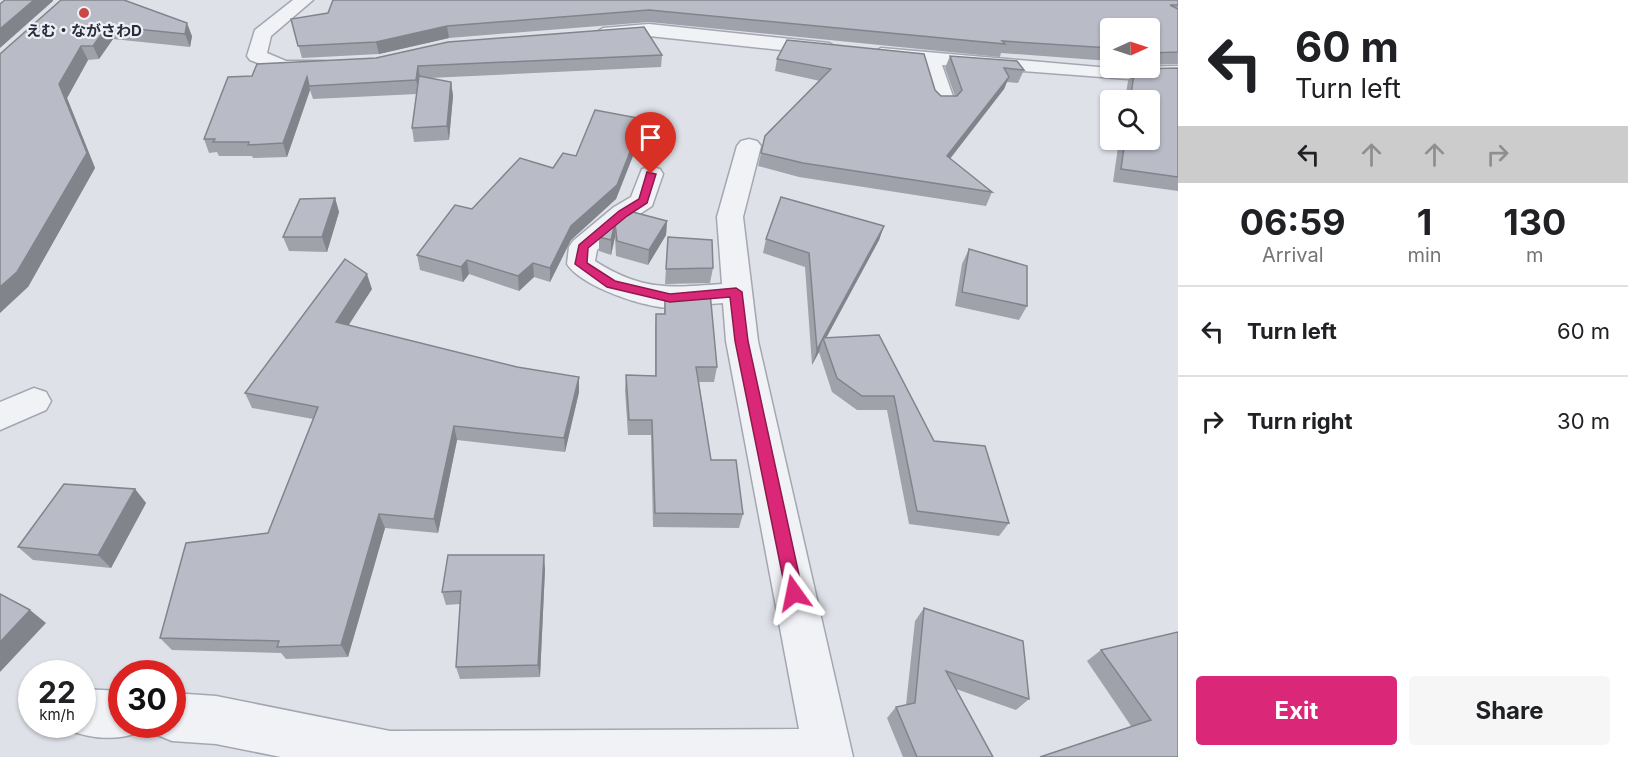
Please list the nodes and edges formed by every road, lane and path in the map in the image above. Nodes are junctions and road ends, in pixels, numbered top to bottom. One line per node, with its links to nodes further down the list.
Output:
1 (304, 0): 4 (street)
2 (583, 35): 3 (street)
3 (930, 59): 5 (street); 6 (street)
4 (332, 64)
5 (1178, 72)
6 (944, 102)
7 (749, 146): 9 (street)
8 (651, 174): 9 (street)
9 (736, 292): 13 (street)
10 (34, 401): 11 (street)
11 (0, 417)
12 (186, 718): 13 (street)
13 (828, 755)

